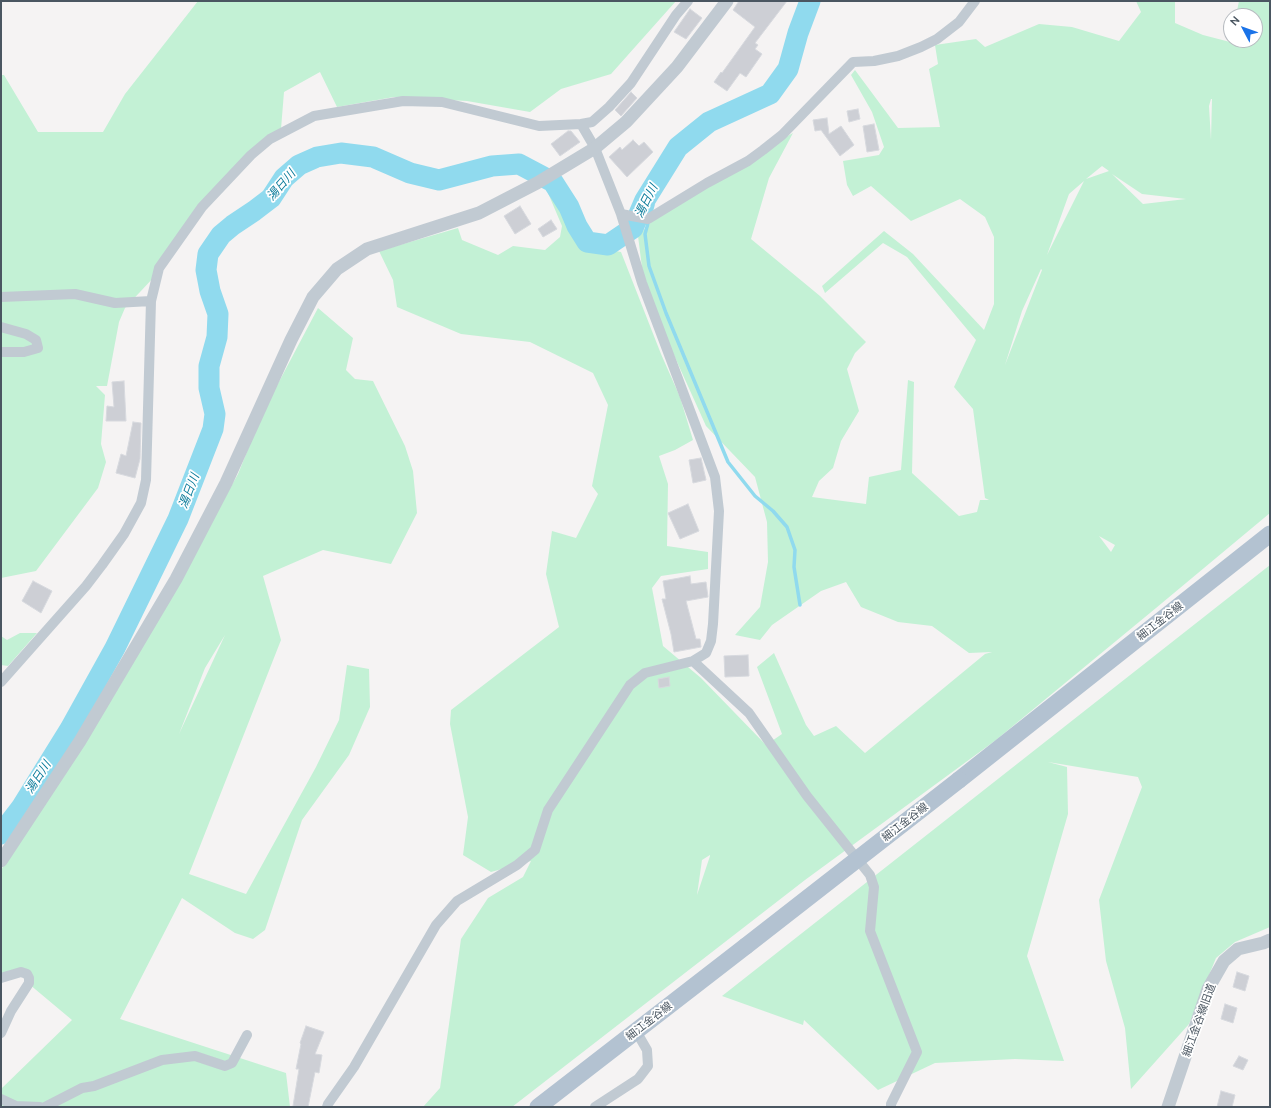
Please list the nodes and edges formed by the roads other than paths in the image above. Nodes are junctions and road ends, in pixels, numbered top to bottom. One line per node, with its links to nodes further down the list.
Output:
1 (688, 1): 4 (street)
2 (726, 1): 5 (street)
3 (975, 1): 6 (street)
4 (581, 124): 5 (street); 8 (street)
5 (595, 148): 6 (street); 14 (street)
6 (621, 214): 12 (street)
7 (1, 297): 8 (street)
8 (151, 301): 13 (street)
9 (1, 327): 10 (street)
10 (1, 352)
11 (1270, 534): 17 (main road, 細江金谷線, bridge)
12 (693, 661): 23 (street); 26 (street)
13 (1, 682)
14 (1, 861)
15 (1270, 940): 27 (street, 細江金谷線旧道)
16 (1, 978): 18 (street)
17 (636, 1031): 24 (main road, 細江金谷線); 25 (street)
18 (1, 1033)
19 (247, 1035): 22 (street)
20 (1, 1100): 21 (street)
21 (40, 1107)
22 (45, 1107)
23 (327, 1107)
24 (538, 1107)
25 (595, 1107)
26 (891, 1107)
27 (1168, 1107)

